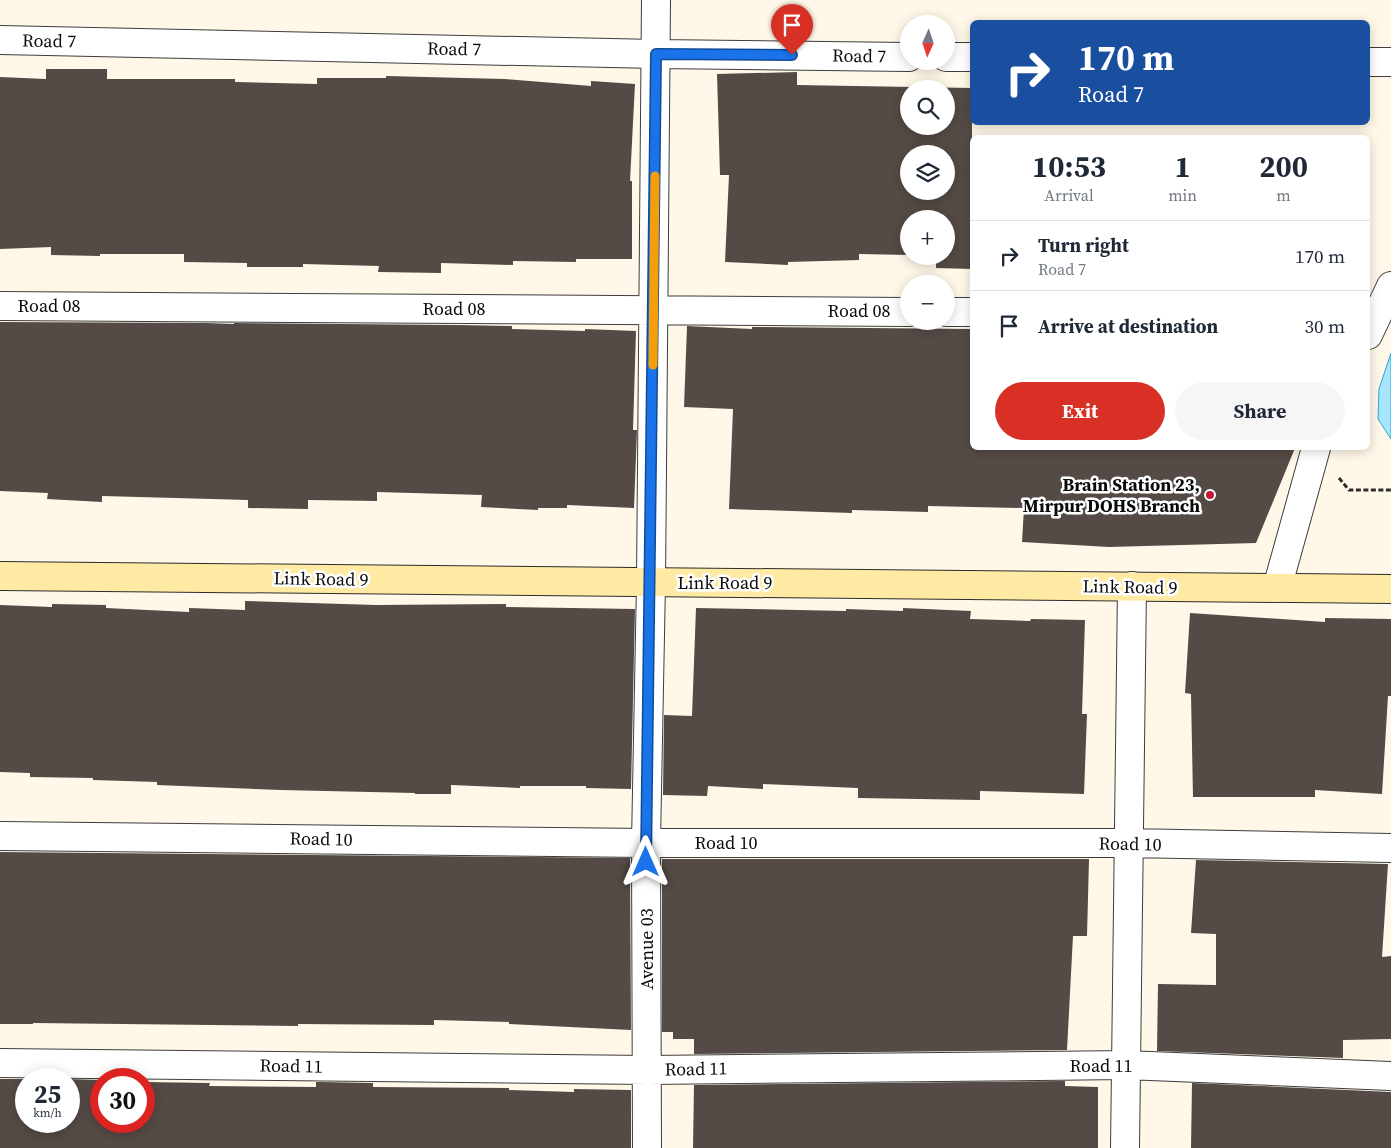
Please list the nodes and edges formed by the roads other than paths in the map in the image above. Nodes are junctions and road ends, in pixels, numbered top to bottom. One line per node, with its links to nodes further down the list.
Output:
1 (656, 0): 3 (street, Avenue 03)
2 (0, 40): 3 (street, Road 7)
3 (656, 54): 4 (street, Road 7); 11 (street, Avenue 03)
4 (900, 56)
5 (955, 57): 6 (street)
6 (970, 57)
7 (1370, 62): 8 (street)
8 (1391, 62)
9 (1391, 286): 15 (street)
10 (0, 306): 11 (street, Road 08)
11 (653, 310): 12 (street, Road 08); 18 (street, Avenue 03)
12 (900, 312)
13 (955, 312): 14 (street)
14 (970, 312)
15 (1371, 321)
16 (1314, 450): 20 (street)
17 (0, 576): 18 (main road, Link Road 9)
18 (651, 582): 19 (main road, Link Road 9); 23 (street, Avenue 03)
19 (1132, 586): 20 (main road, Link Road 9); 24 (street)
20 (1277, 588): 21 (main road, Link Road 9)
21 (1391, 589)
22 (0, 836): 23 (street, Road 10)
23 (646, 843): 24 (street, Road 10); 28 (street, Avenue 03)
24 (1129, 844): 25 (street, Road 10); 27 (street)
25 (1391, 848)
26 (0, 1063): 28 (street, Road 11)
27 (1126, 1065): 28 (street, Road 11); 29 (street, Road 11); 31 (street)
28 (648, 1070): 30 (street, Avenue 03)
29 (1391, 1076)
30 (648, 1148)
31 (1125, 1148)

